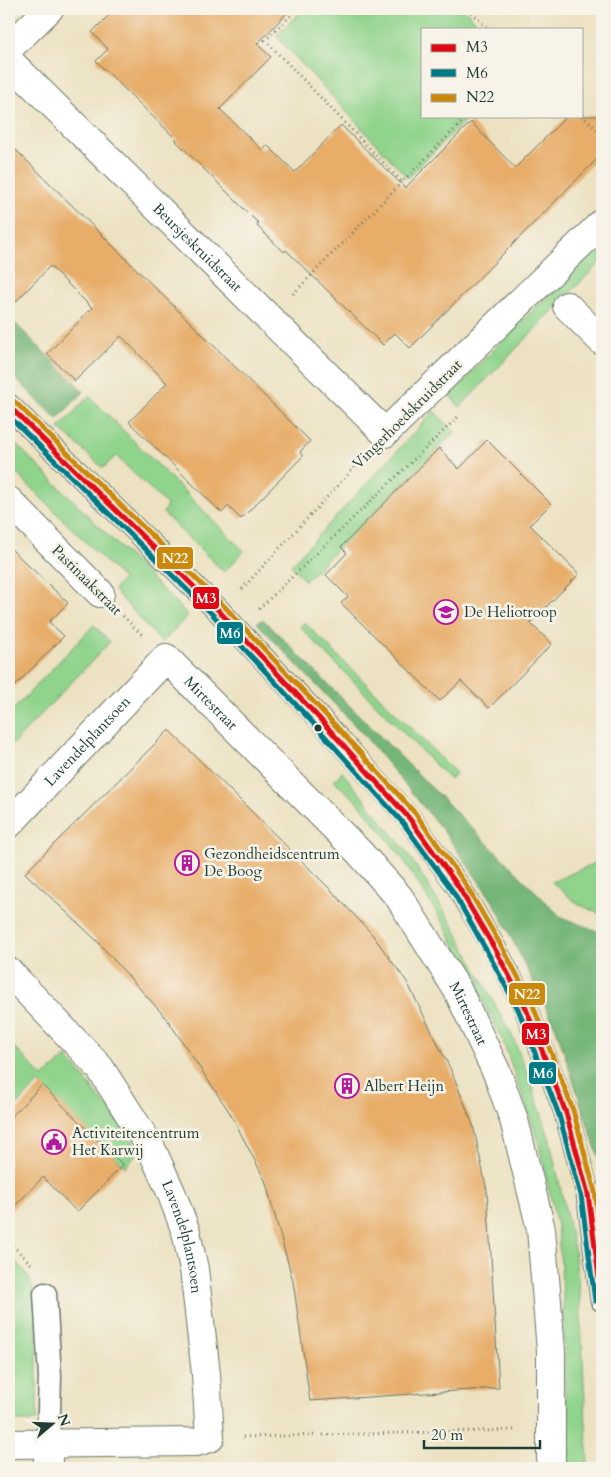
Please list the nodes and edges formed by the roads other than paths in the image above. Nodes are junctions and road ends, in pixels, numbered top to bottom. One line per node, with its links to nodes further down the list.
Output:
1 (49, 9): 2 (street)
2 (9, 48)
3 (9, 61): 8 (street, Beursjeskruidstraat)
4 (602, 223): 8 (street, Vingerhoedskruidstraat)
5 (567, 306): 6 (street)
6 (602, 341)
7 (9, 406): 15 (lane)
8 (385, 433)
9 (9, 501): 10 (street, Pastinaakstraat)
10 (100, 593)
11 (166, 658): 12 (street, Lavendelplantsoen); 18 (street, Mirtestraat)
12 (9, 824)
13 (9, 972): 17 (street, Lavendelplantsoen)
14 (45, 1294): 17 (lane)
15 (602, 1300)
16 (9, 1444): 17 (street)
17 (48, 1456)
18 (551, 1468)

